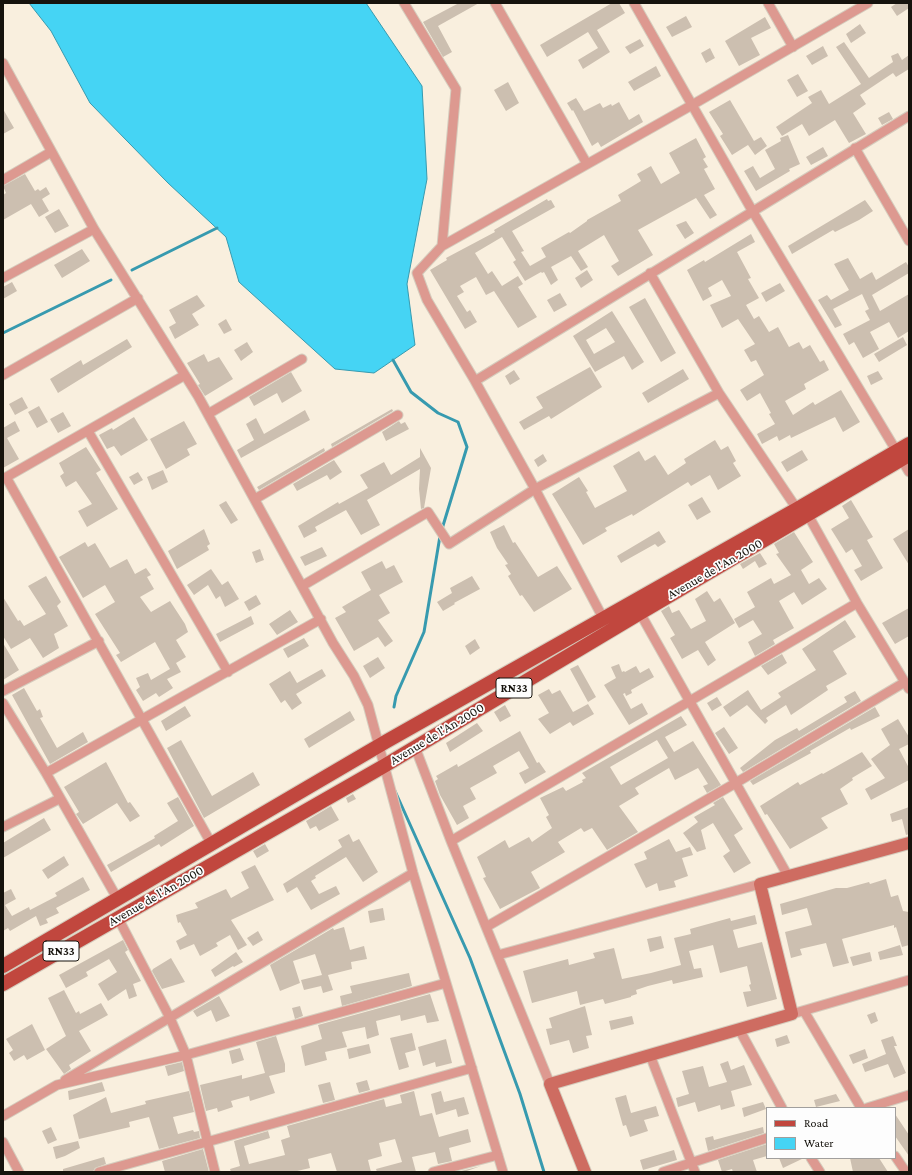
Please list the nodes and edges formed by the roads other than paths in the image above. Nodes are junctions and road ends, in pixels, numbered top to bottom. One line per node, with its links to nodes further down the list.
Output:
1 (404, 3): 17 (street)
2 (495, 3): 12 (street)
3 (634, 3): 8 (street)
4 (768, 3): 6 (street)
5 (868, 3): 6 (street)
6 (793, 47): 8 (street)
7 (3, 63): 11 (street)
8 (692, 105): 12 (street); 14 (street)
9 (909, 116): 10 (street)
10 (855, 148): 14 (street); 16 (street)
11 (51, 152): 13 (street); 15 (street)
12 (587, 164): 17 (street)
13 (3, 180)
14 (753, 212): 18 (street); 29 (street)
15 (94, 229): 19 (street); 20 (street)
16 (909, 241)
17 (442, 246): 24 (street)
18 (650, 273): 24 (street); 25 (street)
19 (3, 278)
20 (138, 298): 22 (street); 23 (street)
21 (302, 359): 26 (street)
22 (3, 375)
23 (185, 375): 26 (street); 28 (street)
24 (475, 381): 32 (street)
25 (719, 393): 32 (street); 34 (street)
26 (208, 414): 33 (street)
27 (398, 415): 33 (street)
28 (88, 431): 31 (street); 41 (street)
29 (904, 452): 30 (street); 34 (main road, Avenue de l'An 2000 / RN33)
30 (909, 472)
31 (5, 478): 40 (street)
32 (535, 489): 35 (street); 38 (street)
33 (255, 499): 35 (street)
34 (803, 512): 36 (street); 37 (main road, Avenue de l'An 2000 / RN33); 38 (main road, Avenue de l'An 2000 / RN33)
35 (302, 586): 39 (street)
36 (857, 603): 42 (street); 44 (street)
37 (640, 613): 44 (street); 48 (main road, Avenue de l'An 2000 / RN33)
38 (603, 618): 47 (main road, Avenue de l'An 2000 / RN33)
39 (322, 619): 41 (street); 47 (street)
40 (99, 641): 43 (street); 46 (street)
41 (228, 672): 46 (street)
42 (907, 685): 51 (street)
43 (3, 691)
44 (689, 701): 51 (street); 54 (street)
45 (4, 708): 50 (street)
46 (143, 719): 50 (street); 55 (street)
47 (378, 746): 49 (street); 55 (main road, Avenue de l'An 2000 / RN33)
48 (415, 747): 49 (main road, Avenue de l'An 2000 / RN33); 54 (street)
49 (384, 766): 57 (street); 61 (main road, Avenue de l'An 2000 / RN33)
50 (46, 773): 52 (street)
51 (734, 784): 58 (street); 62 (street)
52 (59, 799): 53 (street); 60 (street)
53 (3, 827)
54 (451, 841): 62 (street)
55 (211, 843): 60 (main road, Avenue de l'An 2000 / RN33)
56 (909, 843): 58 (street)
57 (413, 873): 66 (street); 70 (street)
58 (788, 876): 59 (street)
59 (760, 884): 63 (street); 69 (street)
60 (117, 898): 64 (main road, Avenue de l'An 2000 / RN33)
61 (118, 918): 67 (main road, Avenue de l'An 2000 / RN33); 70 (street)
62 (486, 927): 63 (street)
63 (498, 955): 75 (street)
64 (3, 966)
65 (909, 980): 68 (street)
66 (446, 983): 72 (street); 74 (street)
67 (3, 984)
68 (804, 1011): 69 (street); 79 (street)
69 (792, 1014): 71 (street)
70 (170, 1018): 72 (street); 76 (street)
71 (740, 1029): 73 (street); 78 (street)
72 (186, 1055): 76 (street); 84 (street)
73 (650, 1055): 75 (street); 88 (street)
74 (472, 1068): 84 (street); 85 (street)
75 (550, 1084): 94 (street)
76 (57, 1085): 81 (street)
77 (909, 1095): 80 (street)
78 (781, 1107)
79 (860, 1107)
80 (870, 1107)
81 (3, 1116)
82 (766, 1138): 88 (street)
83 (3, 1142): 89 (street)
84 (206, 1142): 90 (street); 91 (street)
85 (498, 1154): 92 (street); 93 (street)
86 (896, 1157): 98 (street)
87 (812, 1159): 97 (street)
88 (691, 1163): 95 (street); 96 (street)
89 (19, 1172)
90 (99, 1172)
91 (215, 1172)
92 (433, 1172)
93 (503, 1172)
94 (585, 1172)
95 (663, 1172)
96 (695, 1172)
97 (820, 1172)
98 (906, 1172)

